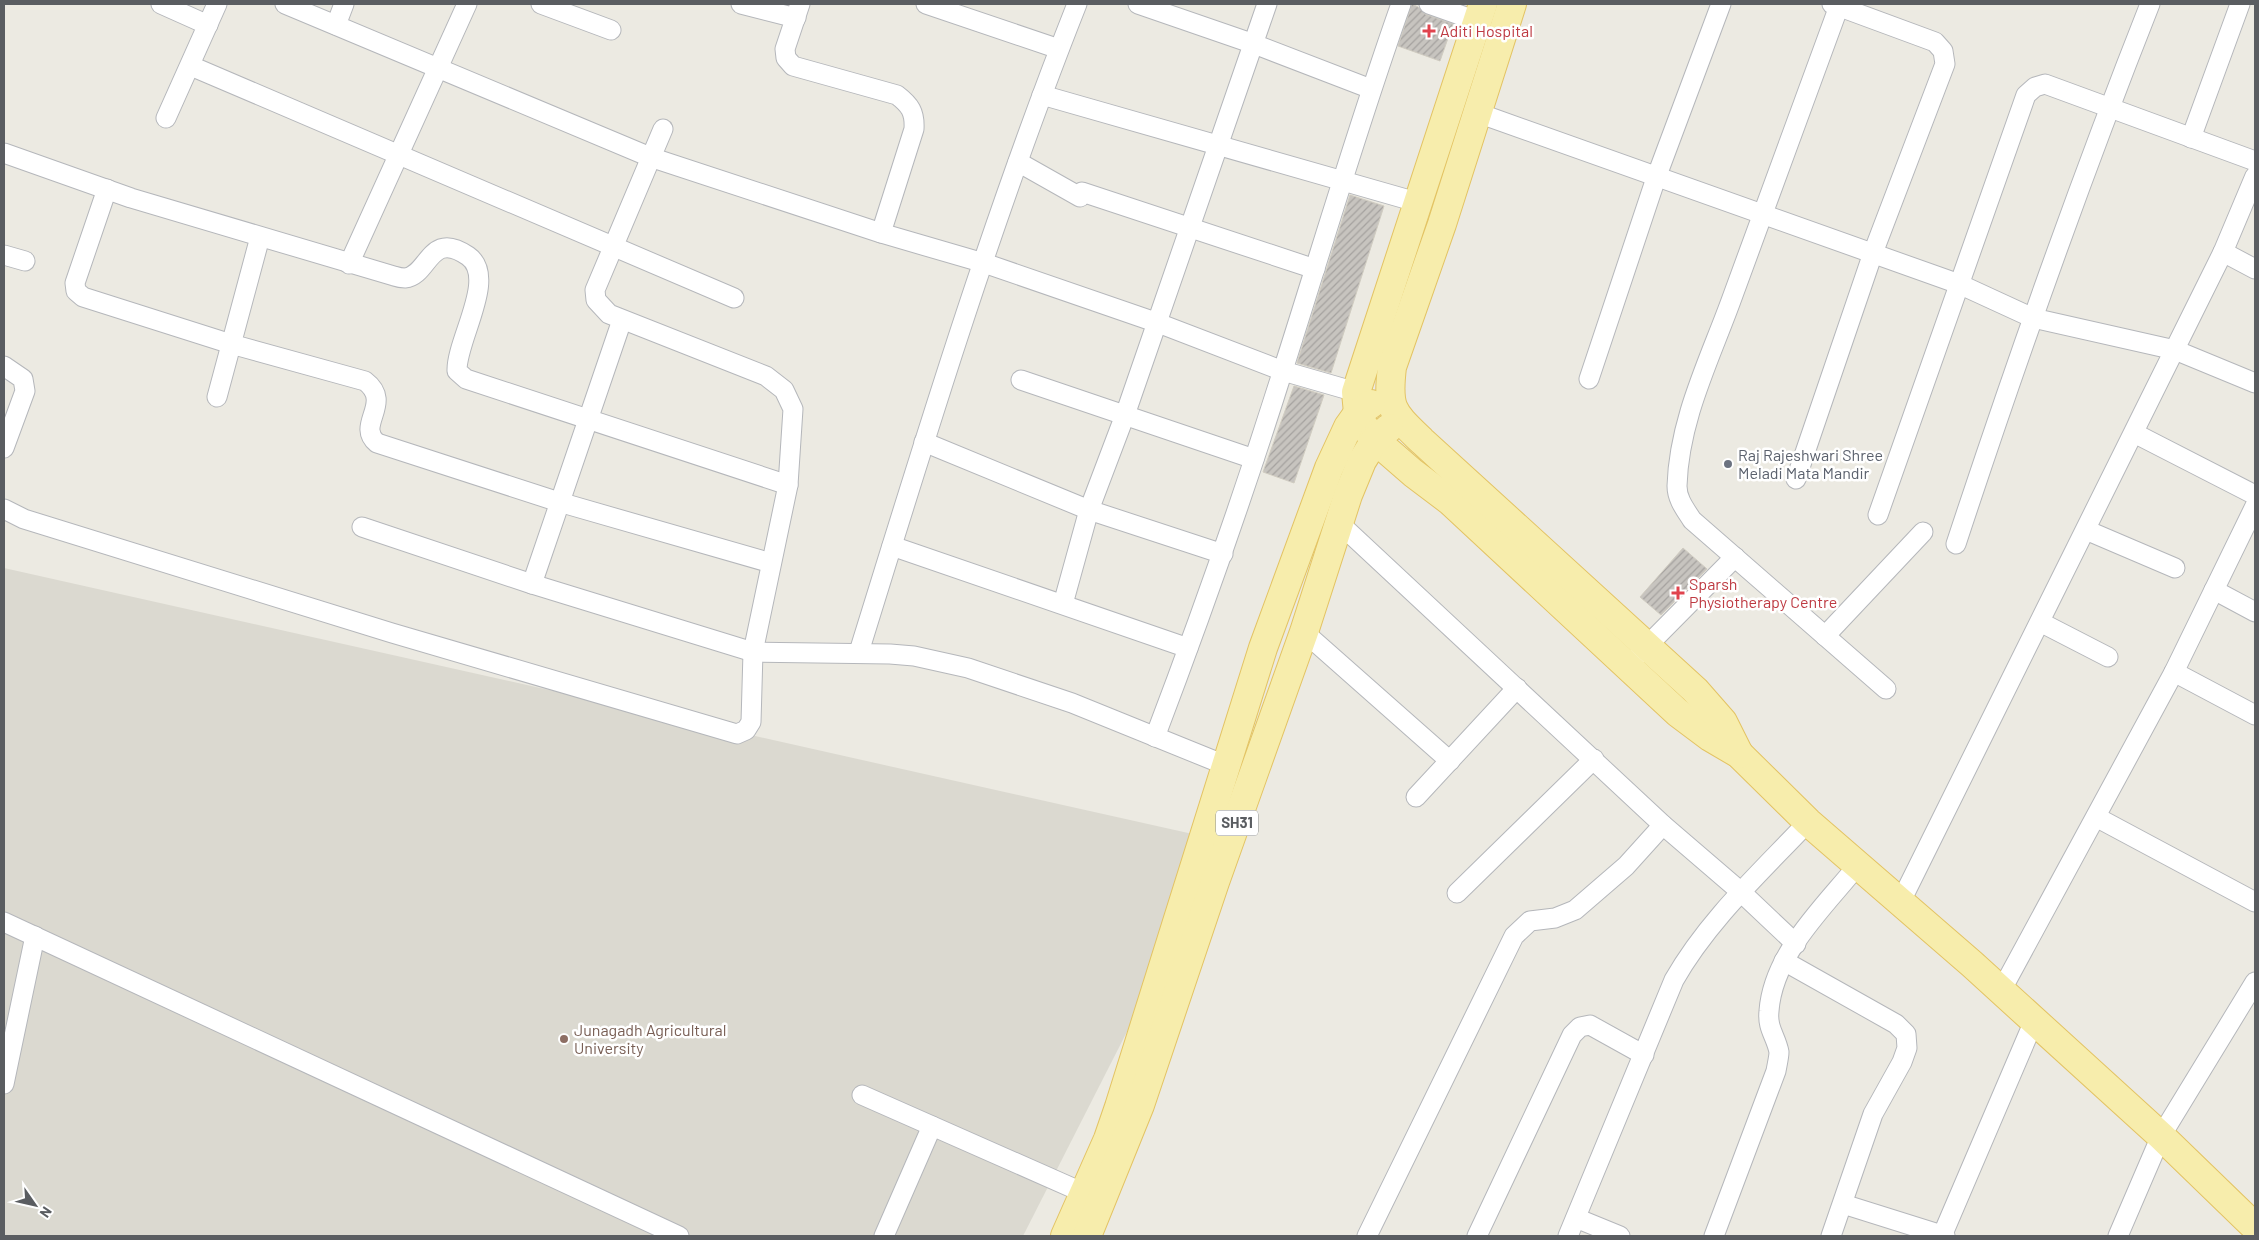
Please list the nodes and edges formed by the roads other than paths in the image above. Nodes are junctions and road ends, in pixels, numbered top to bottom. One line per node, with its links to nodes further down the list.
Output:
1 (161, 4): 22 (street)
2 (217, 4): 22 (street)
3 (284, 4): 23 (street)
4 (344, 4): 23 (street)
5 (467, 4): 28 (street)
6 (541, 4): 24 (street)
7 (741, 4): 19 (street)
8 (926, 4): 26 (street)
9 (1077, 4): 26 (street)
10 (1138, 4): 20 (street)
11 (1267, 4): 25 (street)
12 (1401, 4): 29 (street)
13 (1430, 4): 21 (street)
14 (1512, 4): 32 (main road)
15 (1721, 4): 43 (street)
16 (2150, 4): 31 (street)
17 (2240, 4): 35 (street)
18 (1835, 5): 47 (street); 54 (street)
19 (798, 11): 49 (street)
20 (1185, 12): 25 (street)
21 (1480, 12): 46 (main road)
22 (208, 25): 27 (street)
23 (336, 25): 28 (street)
24 (611, 30)
25 (1254, 44): 29 (street); 36 (street)
26 (1059, 49): 30 (street)
27 (191, 66): 33 (street); 38 (street)
28 (438, 68): 38 (street); 39 (street)
29 (1371, 89): 44 (street)
30 (1042, 95): 36 (street); 41 (street)
31 (2108, 109): 35 (street); 60 (street); 62 (street)
32 (1478, 114): 43 (street); 72 (main road)
33 (166, 118)
34 (664, 129): 39 (street)
35 (2191, 138): 40 (street)
36 (1218, 144): 44 (street); 48 (street)
37 (4, 153): 45 (street)
38 (399, 154): 51 (street); 57 (street)
39 (650, 157): 49 (street); 51 (street)
40 (2255, 160)
41 (1018, 162): 48 (street); 56 (street)
42 (2255, 176): 52 (street)
43 (1656, 178): 47 (street); 69 (street)
44 (1342, 180): 46 (street); 58 (street)
45 (107, 189): 50 (street); 65 (street)
46 (1420, 203): 74 (main road)
47 (1762, 215): 54 (street); 98 (street)
48 (1189, 227): 58 (street); 64 (street)
49 (881, 233): 56 (street)
50 (260, 237): 57 (street); 65 (street)
51 (613, 246): 61 (street); 63 (street)
52 (2223, 252): 59 (street); 66 (street)
53 (4, 254): 55 (street)
54 (1873, 254): 60 (street); 83 (street)
55 (25, 261)
56 (984, 263): 64 (street); 80 (street)
57 (349, 264): 77 (street)
58 (1315, 269): 68 (street)
59 (2255, 269)
60 (1959, 284): 62 (street); 90 (street)
61 (734, 298)
62 (2032, 318): 66 (street); 95 (street)
63 (622, 320): 77 (street); 84 (street)
64 (1158, 323): 68 (street); 75 (street)
65 (231, 344): 73 (street); 86 (street)
66 (2175, 350): 71 (street); 78 (street)
67 (4, 366): 81 (street)
68 (1283, 371): 74 (street); 82 (street)
69 (1589, 379)
70 (1021, 380): 75 (street)
71 (2255, 384)
72 (1389, 391): 74 (main road); 76 (main road)
73 (216, 397)
74 (1357, 402): 79 (main road); 122 (main road)
75 (1125, 415): 82 (street); 89 (street)
76 (1399, 419): 79 (main road, SH31); 108 (main road)
77 (589, 420): 84 (street); 86 (street)
78 (2134, 433): 85 (street); 93 (street)
79 (1375, 440): 91 (main road, SH31); 113 (main road)
80 (924, 442): 89 (street); 96 (street)
81 (4, 448)
82 (1254, 459): 97 (street)
83 (1796, 478)
84 (788, 485): 99 (street)
85 (2255, 496)
86 (559, 502): 99 (street); 101 (street)
87 (2255, 506): 102 (street)
88 (4, 509): 111 (street)
89 (1089, 510): 97 (street); 103 (street)
90 (1878, 516)
91 (1339, 523): 106 (main road, SH31); 115 (street)
92 (362, 527): 101 (street)
93 (2086, 530): 100 (street); 105 (street)
94 (1923, 532): 107 (street)
95 (1956, 544)
96 (892, 546): 103 (street); 110 (street)
97 (1222, 554): 109 (street)
98 (1735, 557): 107 (street); 108 (street)
99 (771, 564): 111 (street)
100 (2175, 568)
101 (532, 584): 111 (street)
102 (2214, 590): 104 (street); 114 (street)
103 (1064, 604): 109 (street)
104 (2255, 612)
105 (2040, 622): 112 (street); 131 (street)
106 (1304, 632): 121 (street); 151 (main road, SH31)
107 (1825, 636): 116 (street)
108 (1647, 647): 113 (street); 119 (main road)
109 (1188, 648): 118 (street)
110 (859, 652): 111 (street); 118 (street)
111 (758, 653)
112 (2108, 657)
113 (1628, 666): 119 (main road)
114 (2174, 672): 117 (street); 124 (street)
115 (1517, 688): 120 (street); 121 (street)
116 (1886, 689)
117 (2255, 714)
118 (1155, 737): 122 (street)
119 (1739, 754): 125 (main road)
120 (1594, 759): 126 (street); 129 (street)
121 (1450, 761): 123 (street)
122 (1225, 765): 144 (main road)
123 (1416, 797)
124 (2096, 817): 130 (street); 137 (street)
125 (1808, 822): 127 (main road); 128 (street)
126 (1663, 825): 128 (street); 152 (street)
127 (1858, 865): 131 (main road); 134 (street)
128 (1741, 892): 134 (street); 139 (street)
129 (1457, 894)
130 (2255, 902)
131 (1900, 903): 137 (main road)
132 (4, 922): 133 (street)
133 (35, 936): 140 (street); 148 (street)
134 (1796, 944): 135 (street)
135 (1784, 961): 145 (street); 156 (street)
136 (2255, 982): 143 (street)
137 (2001, 990): 138 (main road)
138 (2034, 1021): 143 (main road); 158 (street)
139 (1644, 1055): 146 (street); 153 (street)
140 (4, 1084)
141 (862, 1096): 142 (street)
142 (932, 1126): 144 (street); 149 (street)
143 (2161, 1136): 147 (main road); 159 (street)
144 (1084, 1193): 150 (main road)
145 (1843, 1204): 157 (street); 158 (street)
146 (1576, 1218): 154 (street); 155 (street)
147 (2255, 1227)
148 (679, 1236)
149 (884, 1236)
150 (1065, 1236)
151 (1087, 1236)
152 (1367, 1236)
153 (1477, 1236)
154 (1568, 1236)
155 (1620, 1236)
156 (1714, 1236)
157 (1831, 1236)
158 (1943, 1236)
159 (2118, 1236)

